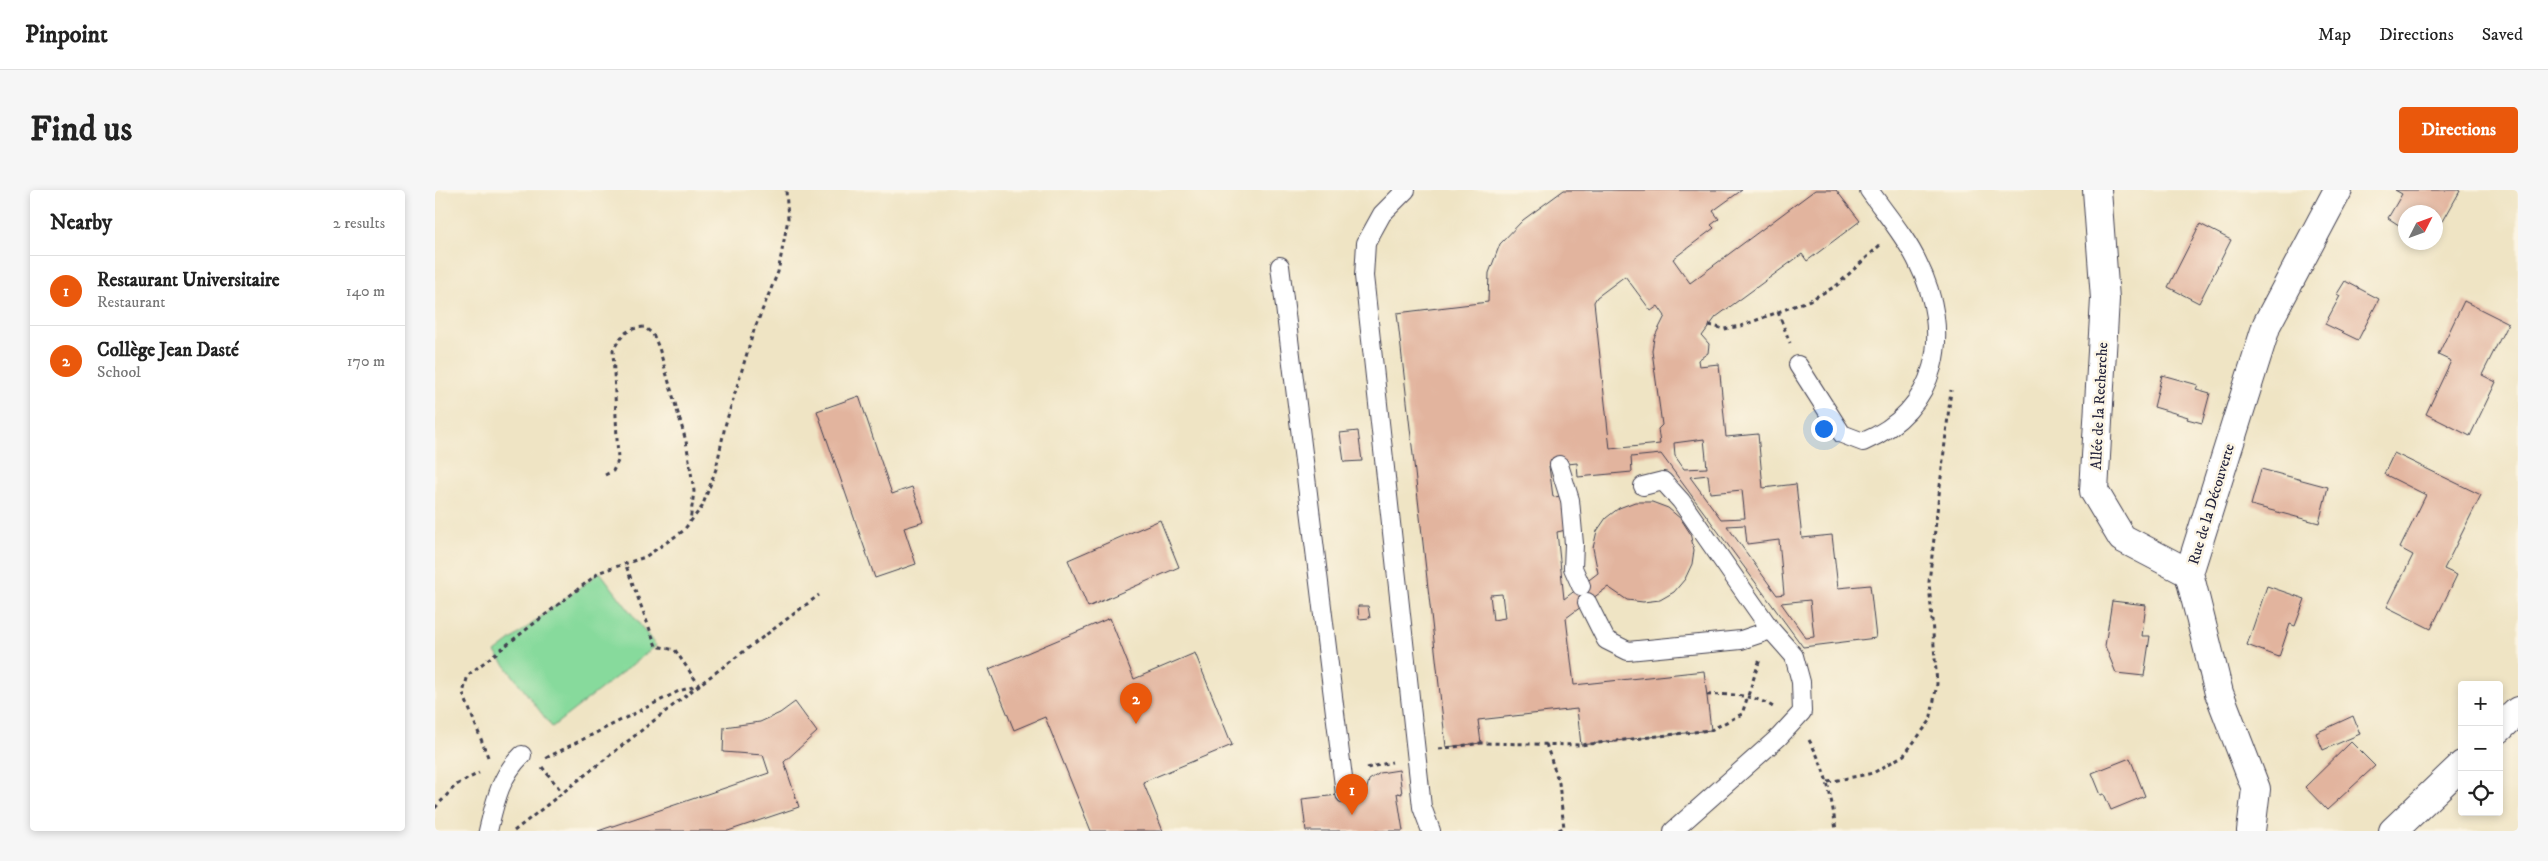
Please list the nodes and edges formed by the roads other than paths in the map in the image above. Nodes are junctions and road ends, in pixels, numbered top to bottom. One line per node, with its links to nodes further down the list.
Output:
1 (1406, 190): 17 (lane)
2 (1869, 190): 6 (lane)
3 (2097, 190): 9 (street, Allée de la Recherche)
4 (2338, 190): 9 (street, Rue de la Découverte)
5 (1280, 266): 15 (lane)
6 (1798, 365)
7 (1559, 465): 10 (lane)
8 (1643, 486): 10 (lane)
9 (2189, 573): 19 (street, Rue de la Découverte)
10 (1771, 630): 18 (lane)
11 (2518, 711): 12 (street)
12 (2502, 726)
13 (522, 754): 16 (lane)
14 (2458, 769): 20 (street)
15 (1345, 794)
16 (488, 831)
17 (1431, 831)
18 (1673, 831)
19 (2251, 831)
20 (2393, 831)

